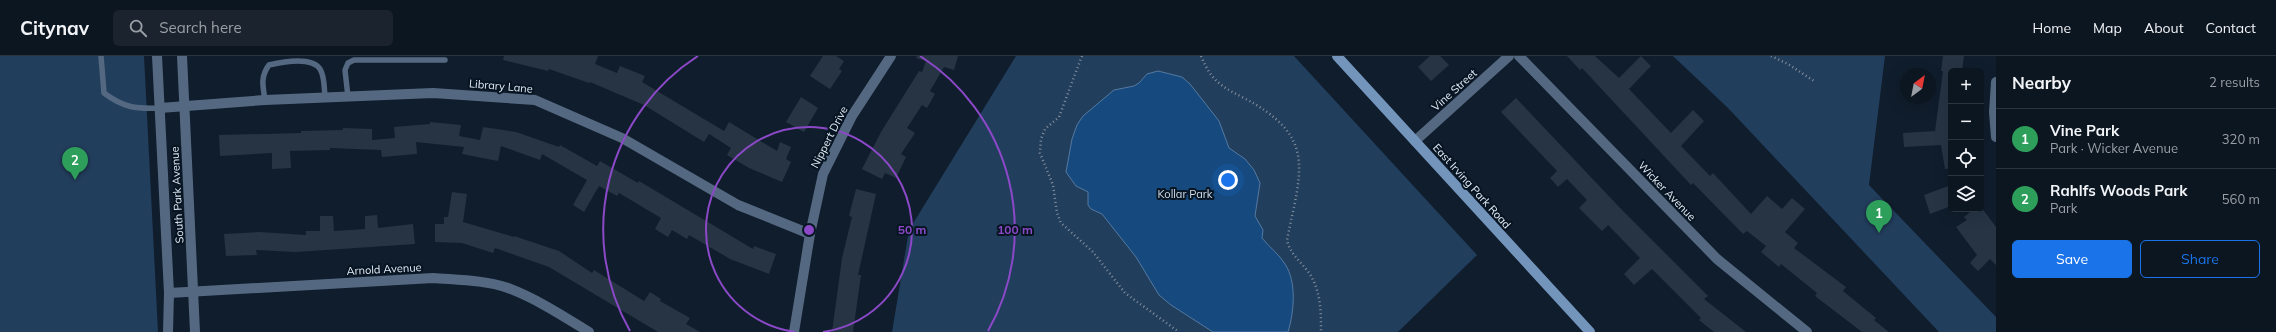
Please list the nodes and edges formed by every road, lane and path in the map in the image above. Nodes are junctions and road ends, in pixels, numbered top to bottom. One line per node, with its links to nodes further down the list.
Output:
1 (101, 56): 18 (lane)
2 (157, 56): 18 (street, South Park Avenue)
3 (182, 56): 17 (street, South Park Avenue)
4 (891, 56): 21 (street, Nippert Drive)
5 (1082, 56): 28 (path)
6 (1201, 56): 29 (path)
7 (1337, 56): 20 (main road, East Irving Park Road)
8 (1509, 56): 20 (street, Vine Street)
9 (1519, 56): 31 (street, Wicker Avenue)
10 (1771, 56): 12 (path)
11 (445, 60): 15 (lane)
12 (1814, 81)
13 (1996, 82): 19 (street)
14 (325, 97): 15 (street, Library Lane); 16 (street, Library Lane); 16 (lane)
15 (348, 97): 21 (street, Library Lane)
16 (265, 100): 17 (street, Library Lane)
17 (185, 106): 18 (street, Library Lane); 22 (street, South Park Avenue)
18 (160, 108): 23 (street, South Park Avenue)
19 (1996, 137)
20 (1415, 141): 30 (main road, East Irving Park Road)
21 (810, 234): 27 (street, Nippert Drive)
22 (194, 292): 23 (street, Arnold Avenue); 25 (street, South Park Avenue); 26 (street, Arnold Avenue)
23 (169, 293): 24 (street, South Park Avenue)
24 (168, 332)
25 (195, 332)
26 (589, 332)
27 (794, 332)
28 (1179, 332)
29 (1321, 332)
30 (1590, 332)
31 (1807, 332)

